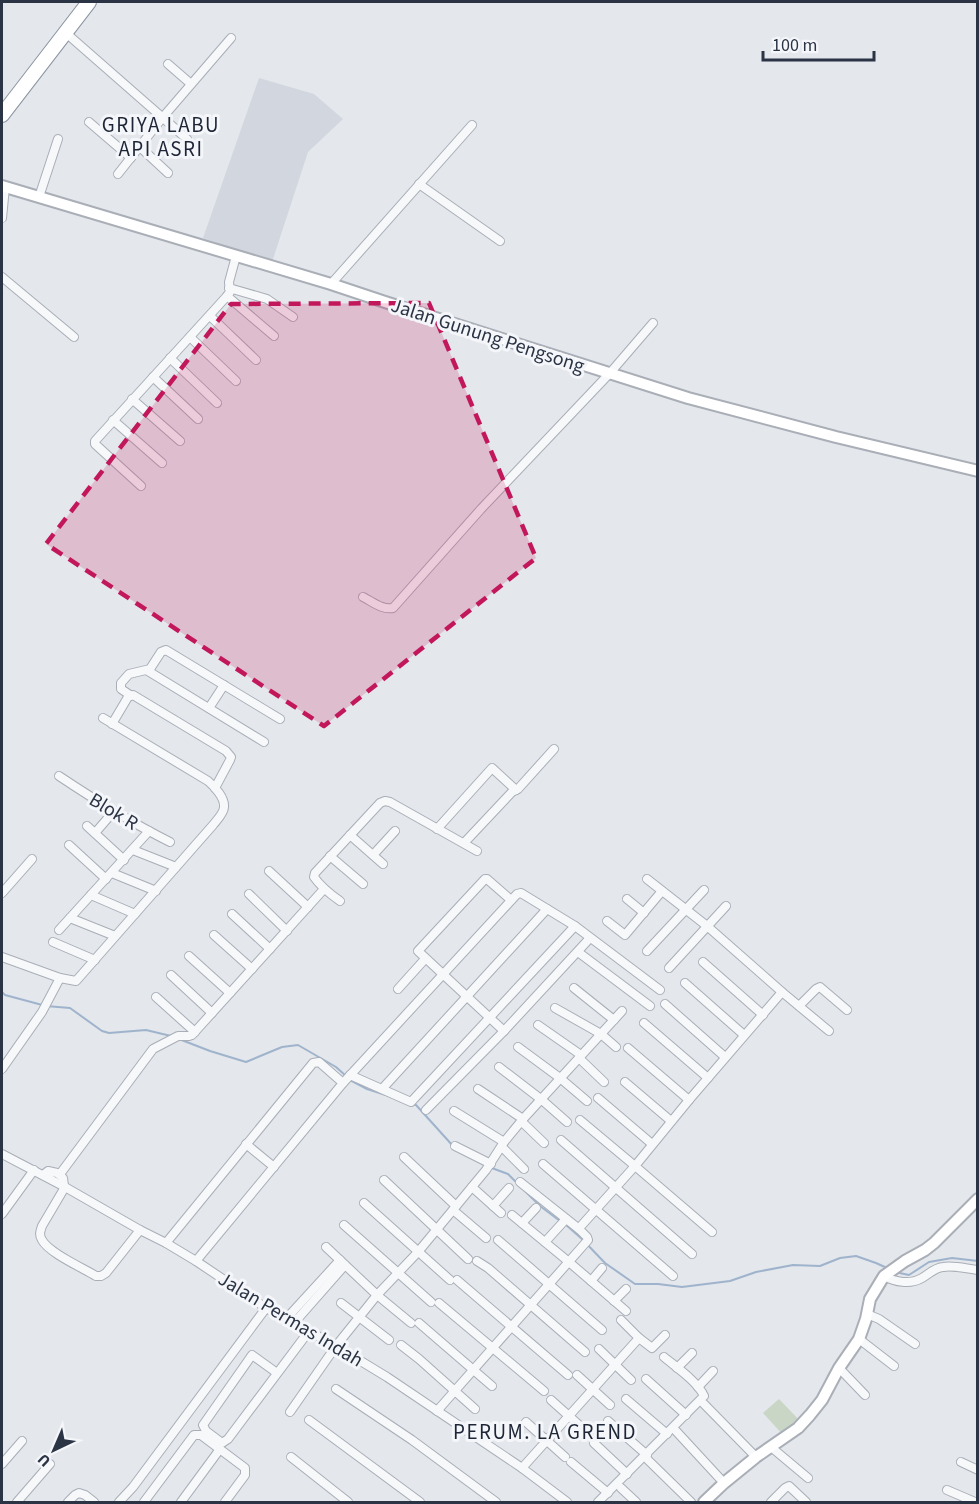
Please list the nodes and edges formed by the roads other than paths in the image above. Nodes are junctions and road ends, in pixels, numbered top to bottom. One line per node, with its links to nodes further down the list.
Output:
1 (89, 2): 2 (highway)
2 (66, 33): 6 (highway); 7 (street)
3 (231, 38): 5 (street)
4 (168, 64): 5 (street)
5 (191, 84): 7 (street)
6 (2, 115)
7 (163, 117): 11 (street); 12 (street)
8 (90, 122): 13 (street)
9 (472, 126): 16 (street)
10 (58, 139): 18 (street)
11 (187, 139)
12 (140, 147): 13 (street); 14 (street)
13 (131, 158): 15 (street)
14 (168, 173)
15 (118, 174)
16 (419, 184): 20 (street); 23 (street)
17 (3, 187): 18 (street, Jalan Gunung Pengsong); 19 (street)
18 (39, 197): 21 (street, Jalan Gunung Pengsong)
19 (2, 218)
20 (500, 241)
21 (236, 256): 23 (street, Jalan Gunung Pengsong); 24 (street)
22 (2, 277): 29 (street)
23 (331, 284): 33 (street, Jalan Gunung Pengsong)
24 (228, 292): 25 (street); 26 (street); 28 (street)
25 (210, 316): 30 (street); 32 (street)
26 (293, 317)
27 (653, 323): 33 (street)
28 (274, 336)
29 (74, 337)
30 (190, 337): 31 (street); 35 (street)
31 (170, 358): 34 (street); 37 (street)
32 (256, 360)
33 (610, 373): 42 (street, Jalan Gunung Pengsong); 44 (street)
34 (153, 377): 36 (street); 38 (street)
35 (236, 381)
36 (132, 399): 39 (street); 40 (street)
37 (217, 403)
38 (198, 419)
39 (113, 420): 41 (street); 43 (street)
40 (180, 441)
41 (162, 463)
42 (978, 471)
43 (141, 486)
44 (363, 597)
45 (148, 670): 46 (street); 47 (street); 48 (street)
46 (224, 685): 48 (street); 50 (street)
47 (130, 695): 51 (street); 55 (street)
48 (209, 708): 52 (street)
49 (103, 718): 51 (street)
50 (280, 719)
51 (112, 724): 55 (street)
52 (264, 742)
53 (554, 749): 56 (street)
54 (59, 777): 57 (street, Blok R)
55 (215, 788): 74 (street)
56 (516, 790): 59 (street); 65 (street)
57 (114, 811): 60 (street, Blok R); 62 (street)
58 (87, 826): 62 (street)
59 (437, 829): 63 (street); 65 (street)
60 (149, 831): 64 (street, Blok R); 67 (street)
61 (396, 831): 69 (street)
62 (94, 832): 72 (street)
63 (350, 835): 69 (street); 70 (street)
64 (170, 842)
65 (464, 843): 68 (street)
66 (69, 845): 77 (street)
67 (133, 850): 72 (street); 74 (street)
68 (477, 851)
69 (373, 855): 73 (street)
70 (330, 856): 79 (street); 80 (street)
71 (32, 859): 84 (street)
72 (124, 860): 76 (street)
73 (383, 864)
74 (176, 867): 82 (street)
75 (269, 871): 91 (street)
76 (112, 873): 77 (street); 82 (street)
77 (106, 879): 86 (street)
78 (647, 879): 83 (street)
79 (363, 884)
80 (324, 890): 89 (street); 91 (street)
81 (704, 890): 93 (street)
82 (156, 891): 95 (street)
83 (662, 891): 93 (street); 94 (street)
84 (2, 893)
85 (249, 894): 102 (street)
86 (91, 895): 95 (street); 97 (street)
87 (627, 899): 94 (street)
88 (511, 900): 92 (street); 112 (street); 117 (street)
89 (340, 901)
90 (726, 906): 100 (street)
91 (308, 907): 102 (street)
92 (547, 909): 99 (street); 127 (street)
93 (685, 909): 100 (street); 108 (street)
94 (644, 913): 98 (street)
95 (135, 914): 104 (street)
96 (231, 914): 107 (street)
97 (70, 918): 101 (street); 104 (street)
98 (607, 921)
99 (575, 926): 105 (street); 136 (street)
100 (707, 926): 115 (street); 124 (street)
101 (59, 930)
102 (287, 931): 107 (street)
103 (214, 935): 116 (street)
104 (115, 936): 113 (street)
105 (590, 938): 109 (street); 123 (street)
106 (53, 942): 113 (street)
107 (270, 949): 116 (street)
108 (647, 951)
109 (578, 952): 129 (street); 140 (street)
110 (189, 956): 125 (street)
111 (2, 957): 119 (street)
112 (425, 959): 117 (street); 122 (street)
113 (95, 960): 119 (street)
114 (703, 962): 135 (street)
115 (669, 968)
116 (252, 969): 125 (street)
117 (442, 974): 127 (street); 154 (street)
118 (171, 975): 134 (street)
119 (60, 978): 151 (street)
120 (685, 983): 144 (street)
121 (574, 988): 137 (street)
122 (398, 990)
123 (660, 990)
124 (782, 992): 130 (street); 135 (street)
125 (230, 993): 134 (street)
126 (156, 997): 142 (street)
127 (466, 997): 136 (street); 157 (street)
128 (665, 1004): 149 (street)
129 (650, 1006)
130 (799, 1006): 132 (street); 141 (street)
131 (555, 1008): 143 (street)
132 (847, 1010)
133 (622, 1011): 137 (street)
134 (212, 1013): 142 (street)
135 (763, 1015): 144 (street)
136 (490, 1018): 140 (street); 157 (street)
137 (614, 1020): 143 (street)
138 (644, 1023): 153 (street)
139 (538, 1025): 148 (street)
140 (504, 1031): 163 (street)
141 (829, 1031)
142 (195, 1032): 183 (street)
143 (601, 1034): 146 (street); 148 (street)
144 (744, 1035): 149 (street)
145 (518, 1047): 152 (street)
146 (616, 1047)
147 (628, 1048): 161 (street)
148 (580, 1057): 152 (street); 155 (street)
149 (725, 1057): 153 (street)
150 (499, 1067): 160 (street)
151 (2, 1069)
152 (560, 1078): 160 (street); 162 (street)
153 (708, 1078): 161 (street)
154 (346, 1079): 157 (street); 171 (street); 179 (street)
155 (604, 1082)
156 (625, 1082): 167 (street)
157 (382, 1089)
158 (478, 1089): 165 (street)
159 (598, 1098): 173 (street)
160 (542, 1100): 165 (street); 168 (street)
161 (688, 1100): 167 (street)
162 (586, 1101)
163 (426, 1110)
164 (454, 1111): 172 (street)
165 (522, 1120): 170 (street); 172 (street)
166 (580, 1120): 178 (street)
167 (671, 1121): 173 (street)
168 (567, 1122)
169 (561, 1140): 189 (street)
170 (544, 1143)
171 (246, 1144): 179 (street); 210 (street)
172 (503, 1144): 180 (street); 181 (street)
173 (652, 1144): 178 (street)
174 (455, 1146): 180 (street)
175 (2, 1154): 182 (street, Jalan Permas Indah)
176 (404, 1157): 194 (street)
177 (543, 1164): 196 (street)
178 (635, 1166): 189 (street); 206 (street)
179 (274, 1167): 215 (street)
180 (488, 1167): 188 (street)
181 (524, 1168)
182 (33, 1170): 184 (street, Jalan Permas Indah); 198 (street)
183 (60, 1174): 184 (street); 187 (street)
184 (43, 1175): 187 (street, Jalan Permas Indah)
185 (384, 1180): 203 (street)
186 (520, 1182): 200 (street)
187 (65, 1186): 205 (street, Jalan Permas Indah); 205 (street)
188 (472, 1187): 193 (street); 194 (street)
189 (616, 1187): 196 (street); 213 (street)
190 (509, 1188): 193 (street)
191 (978, 1199): 222 (street)
192 (364, 1203): 212 (street)
193 (493, 1206): 197 (street)
194 (455, 1208): 203 (street); 207 (street)
195 (536, 1208): 201 (street)
196 (596, 1208): 204 (street); 223 (street)
197 (501, 1213)
198 (2, 1214)
199 (512, 1215): 201 (street)
200 (563, 1222): 204 (street); 209 (street)
201 (522, 1223): 209 (street)
202 (344, 1225): 221 (street)
203 (436, 1229): 212 (street); 214 (street)
204 (579, 1229): 217 (street)
205 (140, 1230): 210 (street, Jalan Permas Indah)
206 (712, 1232)
207 (486, 1238)
208 (498, 1240): 225 (street)
209 (546, 1242): 217 (street)
210 (166, 1243): 215 (street, Jalan Permas Indah)
211 (326, 1247): 218 (street)
212 (418, 1252): 221 (street); 237 (street)
213 (692, 1254)
214 (468, 1259)
215 (196, 1261): 231 (street, Jalan Permas Indah)
216 (477, 1261): 230 (street)
217 (569, 1262): 224 (street); 225 (street)
218 (343, 1263): 227 (street); 236 (street)
219 (602, 1268): 224 (street)
220 (978, 1270): 222 (street)
221 (399, 1273): 227 (street); 247 (street)
222 (888, 1273): 233 (street)
223 (673, 1276)
224 (591, 1281): 228 (street)
225 (549, 1284): 230 (street); 238 (street)
226 (626, 1289): 228 (street)
227 (377, 1295): 234 (street); 256 (street)
228 (614, 1301): 232 (street)
229 (341, 1303): 234 (street)
230 (531, 1305): 237 (street); 249 (street)
231 (266, 1308): 236 (street, Jalan Permas Indah); 308 (street)
232 (626, 1311)
233 (867, 1314): 242 (street); 244 (street)
234 (360, 1317): 243 (street); 245 (street)
235 (621, 1320): 241 (street)
236 (290, 1321): 239 (street, Jalan Permas Indah)
237 (513, 1326): 247 (street); 259 (street)
238 (602, 1330)
239 (309, 1331): 245 (street, Jalan Permas Indah); 258 (street)
240 (665, 1335): 241 (street)
241 (639, 1338): 252 (street)
242 (859, 1339): 253 (street); 255 (street)
243 (389, 1340)
244 (915, 1344)
245 (336, 1346): 275 (street, Jalan Permas Indah); 276 (street)
246 (401, 1346): 267 (street)
247 (493, 1348): 256 (street); 268 (street)
248 (599, 1349): 252 (street)
249 (585, 1352)
250 (692, 1353): 254 (street)
251 (664, 1357): 254 (street)
252 (615, 1364): 262 (street); 266 (street)
253 (894, 1366)
254 (677, 1368): 264 (street)
255 (839, 1368): 269 (street); 288 (street)
256 (474, 1369): 263 (street); 267 (street)
257 (712, 1371): 264 (street)
258 (277, 1374): 258 (street)
259 (568, 1375)
260 (577, 1375): 266 (street)
261 (646, 1379): 277 (street)
262 (631, 1380)
263 (492, 1386)
264 (698, 1387): 277 (street)
265 (336, 1389): 314 (street)
266 (593, 1389): 273 (street); 278 (street)
267 (455, 1391): 274 (street); 275 (street)
268 (544, 1391)
269 (865, 1395)
270 (626, 1399): 284 (street)
271 (551, 1400): 278 (street)
272 (704, 1404): 292 (street)
273 (610, 1405)
274 (475, 1409)
275 (437, 1411): 296 (street, Jalan Permas Indah)
276 (290, 1412)
277 (686, 1415): 284 (street)
278 (569, 1416): 283 (street); 286 (street)
279 (309, 1420): 313 (street)
280 (608, 1421): 291 (street)
281 (526, 1422): 286 (street)
282 (676, 1431): 300 (street)
283 (589, 1434)
284 (666, 1434): 291 (street)
285 (22, 1441): 294 (street)
286 (546, 1441): 296 (street); 303 (street)
287 (594, 1443): 298 (street)
288 (771, 1447): 292 (street); 299 (street)
289 (220, 1449): 309 (street); 310 (street); 311 (street)
290 (291, 1457): 312 (street)
291 (647, 1457): 298 (street); 318 (street)
292 (756, 1457): 300 (street)
293 (961, 1462): 297 (street)
294 (2, 1464)
295 (50, 1464): 305 (street)
296 (522, 1468): 315 (street, Jalan Permas Indah)
297 (978, 1470)
298 (627, 1474): 303 (street)
299 (808, 1478)
300 (724, 1483): 304 (street)
301 (621, 1488): 317 (street)
302 (947, 1490): 321 (street)
303 (608, 1493): 316 (street)
304 (708, 1501)
305 (17, 1503)
306 (68, 1503): 307 (street)
307 (94, 1503)
308 (119, 1503)
309 (144, 1503)
310 (181, 1503)
311 (225, 1503)
312 (348, 1503)
313 (420, 1503)
314 (496, 1503)
315 (567, 1503)
316 (598, 1503)
317 (636, 1503)
318 (691, 1503)
319 (771, 1503): 320 (street)
320 (806, 1503)
321 (975, 1503)

